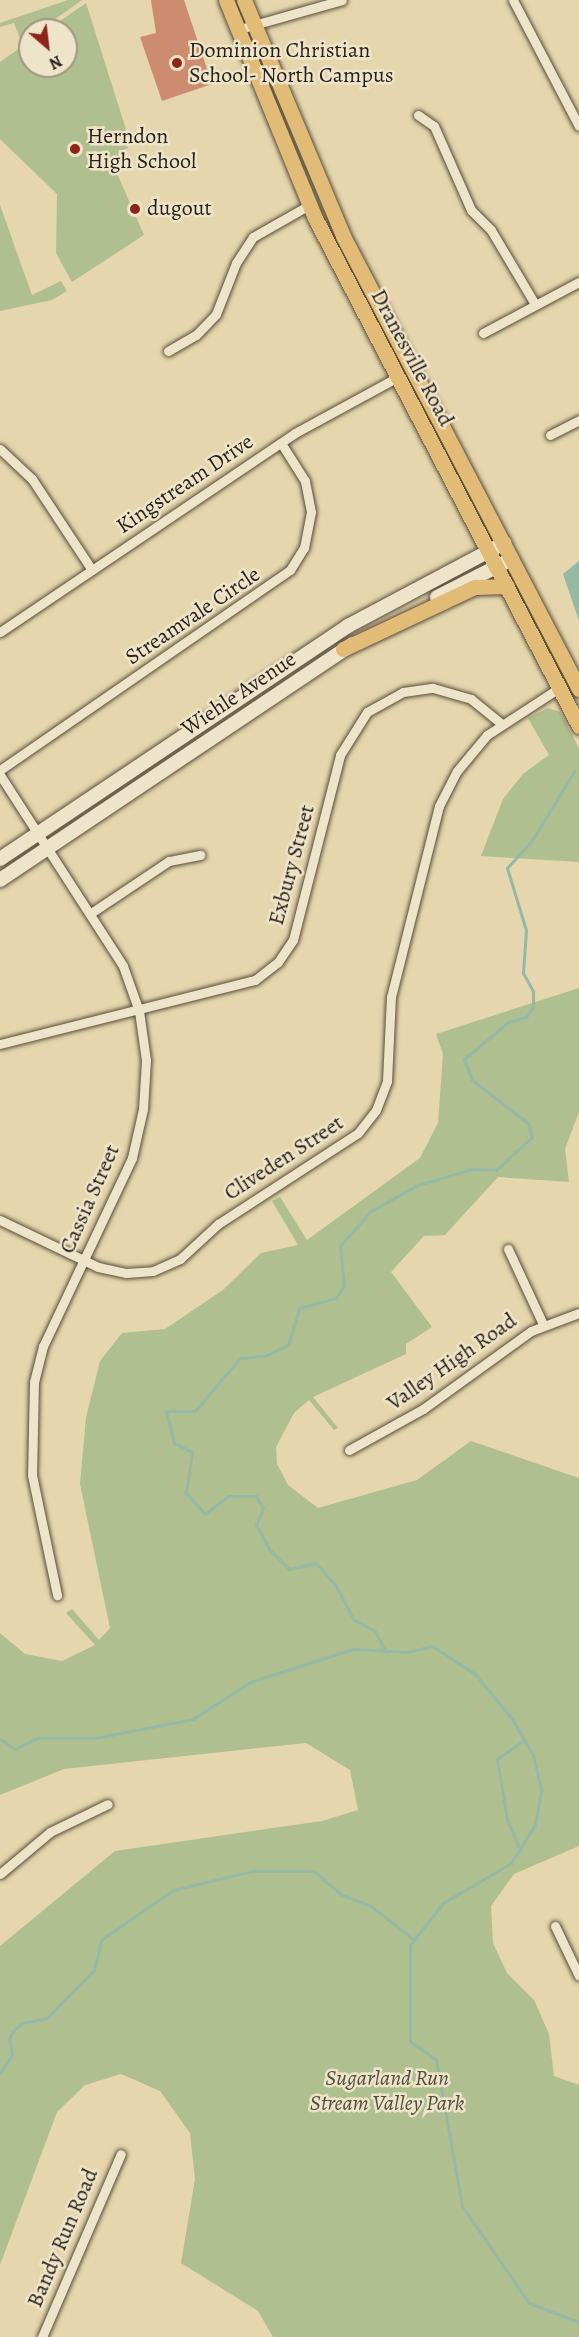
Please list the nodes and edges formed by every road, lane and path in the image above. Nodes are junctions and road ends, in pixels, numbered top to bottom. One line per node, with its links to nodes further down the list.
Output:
1 (226, 0): 6 (main road, Dranesville Road)
2 (244, 0): 5 (main road, Dranesville Road)
3 (342, 0): 5 (street)
4 (513, 0): 8 (street)
5 (253, 25): 6 (street); 19 (main road, Dranesville Road)
6 (236, 30): 9 (main road, Dranesville Road)
7 (418, 114): 11 (street)
8 (579, 126)
9 (309, 204): 13 (street); 14 (main road, Dranesville Road)
10 (579, 282): 11 (street)
11 (535, 304): 12 (street)
12 (483, 333)
13 (168, 351)
14 (396, 378): 17 (street, Kingstream Drive); 20 (main road, Dranesville Road)
15 (579, 420): 16 (street)
16 (550, 435)
17 (281, 443): 23 (street, Kingstream Drive); 31 (street, Streamvale Circle)
18 (0, 449): 23 (street)
19 (504, 543): 20 (main road, Wiehle Avenue); 21 (main road, Dranesville Road)
20 (488, 551): 22 (main road, Dranesville Road); 33 (main road, Wiehle Avenue)
21 (512, 559): 22 (main road, Wiehle Avenue); 28 (main road, Dranesville Road)
22 (496, 566): 24 (main road, Dranesville Road); 26 (main road, Wiehle Avenue)
23 (92, 570): 25 (street, Kingstream Drive)
24 (507, 586): 26 (main road); 27 (main road, Dranesville Road)
25 (0, 632)
26 (343, 648): 34 (main road, Wiehle Avenue)
27 (559, 688): 29 (street, Cliveden Street); 30 (main road, Dranesville Road)
28 (579, 689)
29 (501, 723): 39 (street, Exbury Street); 43 (street, Cliveden Street)
30 (579, 726)
31 (0, 770)
32 (0, 775): 33 (street, Cassia Street)
33 (39, 832): 34 (street, Cassia Street); 36 (main road, Wiehle Avenue)
34 (49, 847): 37 (main road, Wiehle Avenue); 38 (street, Cassia Street)
35 (200, 855): 38 (street)
36 (0, 859)
37 (0, 880)
38 (91, 913): 39 (street, Cassia Street)
39 (139, 1011): 40 (street, Exbury Street); 43 (street, Cassia Street)
40 (0, 1044)
41 (0, 1220): 43 (street, Cliveden Street)
42 (508, 1249): 45 (street)
43 (84, 1260): 47 (street, Cassia Street)
44 (579, 1313): 45 (street, Valley High Road)
45 (543, 1324): 46 (street, Valley High Road)
46 (349, 1450)
47 (57, 1595)
48 (108, 1804): 49 (street)
49 (0, 1874)
50 (555, 1926): 51 (street)
51 (577, 1965): 52 (street)
52 (579, 1976)
53 (121, 2154): 54 (street, Bandy Run Road)
54 (42, 2337)

